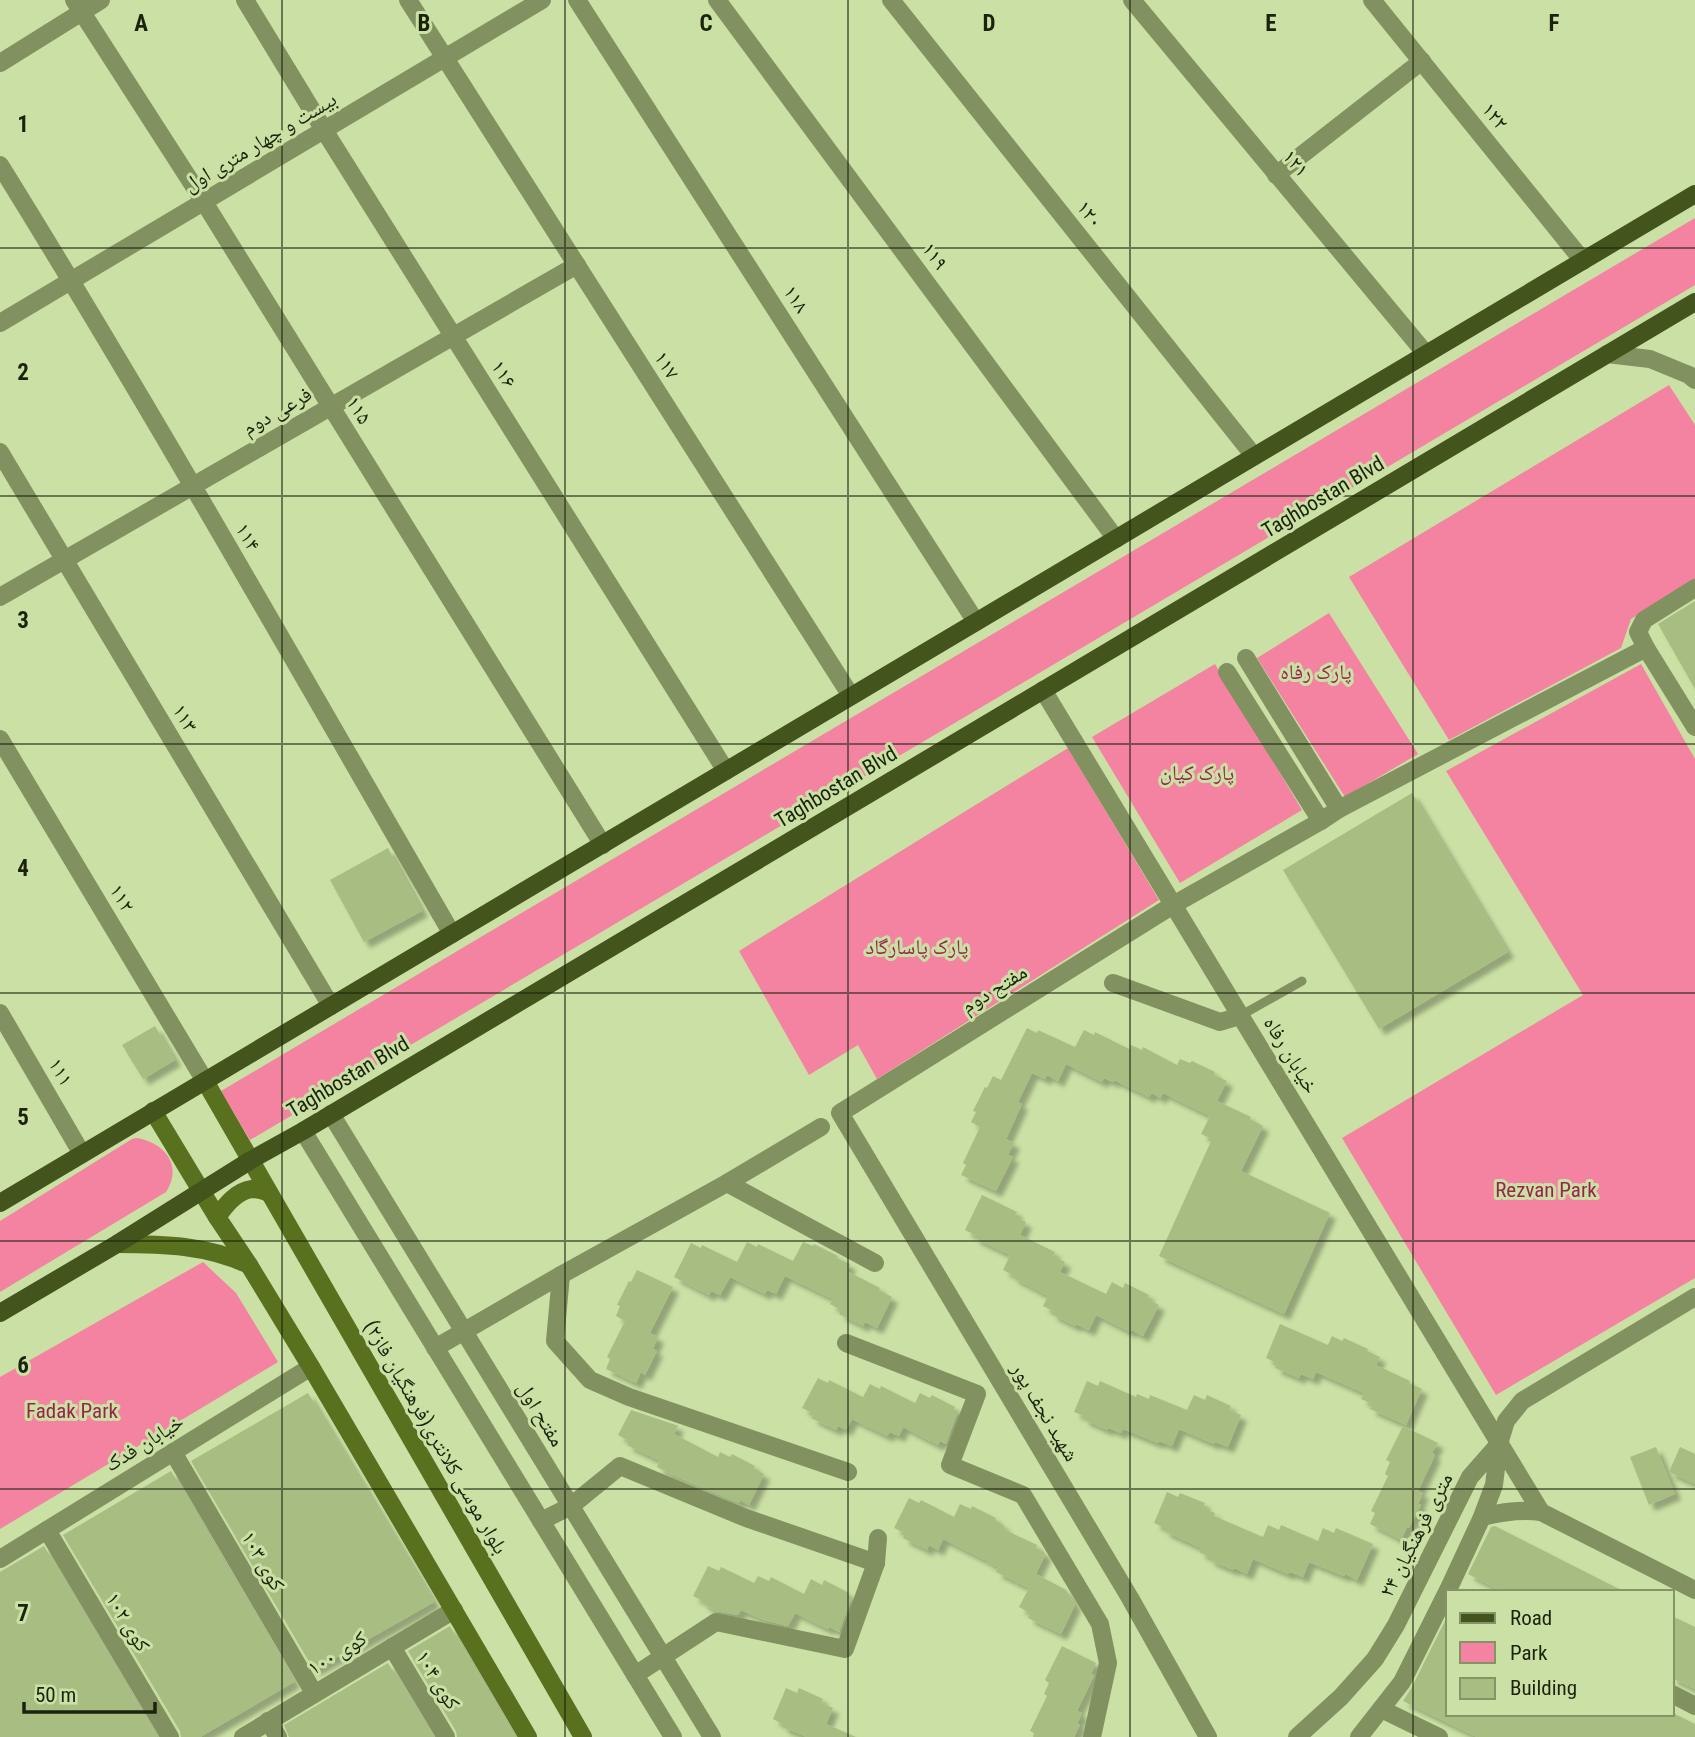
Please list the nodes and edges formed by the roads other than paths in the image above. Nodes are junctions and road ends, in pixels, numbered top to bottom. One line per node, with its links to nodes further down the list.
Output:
1 (101, 0): 10 (street)
2 (245, 0): 14 (street, ۱۱۶)
3 (408, 0): 11 (street, ۱۱۷)
4 (542, 0): 11 (street, بیست و چهار متری اول)
5 (577, 0): 36 (street, ۱۱۸)
6 (717, 0): 32 (street, ۱۱۹)
7 (891, 0): 30 (street, ۱۲۰)
8 (1132, 0): 16 (street, ۱۲۱)
9 (1372, 0): 12 (street, ۱۲۲)
10 (78, 6): 13 (street); 18 (street, ۱۱۵)
11 (445, 58): 14 (street, بیست و چهار متری اول); 20 (street, ۱۱۷)
12 (1422, 61): 16 (street); 19 (street, ۱۲۲)
13 (0, 63)
14 (324, 130): 18 (street, بیست و چهار متری اول); 24 (street, ۱۱۶)
15 (0, 165): 21 (street, ۱۱۴)
16 (1276, 175): 25 (street, ۱۲۱)
17 (1695, 194): 19 (main road)
18 (204, 202): 21 (street, بیست و چهار متری اول); 28 (street, ۱۱۵)
19 (1583, 261): 25 (main road)
20 (577, 265): 24 (street, فرعی دوم); 41 (street, ۱۱۷)
21 (72, 281): 23 (street, بیست و چهار متری اول); 31 (street, ۱۱۴)
22 (1695, 302): 26 (main road, Taghbostan Blvd)
23 (0, 323)
24 (453, 336): 28 (street, فرعی دوم); 44 (street, ۱۱۶)
25 (1426, 354): 30 (main road)
26 (1607, 354): 27 (street); 40 (main road, Taghbostan Blvd)
27 (1695, 380)
28 (330, 407): 31 (street, فرعی دوم); 47 (street, ۱۱۵)
29 (0, 452): 33 (street, ۱۱۳)
30 (1254, 456): 32 (main road)
31 (193, 486): 33 (street, فرعی دوم); 49 (street, ۱۱۴)
32 (1115, 539): 36 (main road)
33 (64, 561): 35 (street, فرعی دوم); 52 (street, ۱۱۳)
34 (1695, 588): 37 (street)
35 (0, 597)
36 (976, 622): 41 (main road)
37 (1646, 648): 42 (street); 45 (street, مفتح دوم)
38 (1246, 658): 45 (street)
39 (1227, 672): 46 (street)
40 (1044, 690): 48 (street, خیابان رفاه); 58 (main road, Taghbostan Blvd)
41 (851, 696): 44 (main road)
42 (1695, 727)
43 (0, 739): 55 (street, ۱۱۲)
44 (726, 771): 47 (main road)
45 (1339, 809): 46 (street, مفتح دوم)
46 (1321, 821): 48 (street, مفتح دوم)
47 (603, 845): 49 (main road)
48 (1173, 905): 54 (street, خیابان رفاه); 57 (street, مفتح دوم)
49 (452, 934): 52 (main road)
50 (1302, 981): 54 (lane)
51 (1113, 983): 54 (street)
52 (331, 1006): 55 (main road)
53 (0, 1013): 61 (street, ۱۱۱)
54 (1240, 1016): 78 (street, خیابان رفاه)
55 (205, 1081): 56 (main road); 62 (main road, بلوار موسی کلانتری(فرهنگیان فاز۲))
56 (153, 1111): 61 (main road); 64 (main road)
57 (840, 1113): 109 (street, شهید نجف پور)
58 (331, 1115): 60 (main road, Taghbostan Blvd); 74 (street, مفتح اول)
59 (821, 1127): 63 (street)
60 (303, 1131): 62 (main road, Taghbostan Blvd); 76 (street)
61 (82, 1154): 66 (main road)
62 (251, 1160): 64 (main road, Taghbostan Blvd); 65 (main road, بلوار موسی کلانتری(فرهنگیان فاز۲))
63 (727, 1183): 69 (street); 71 (street)
64 (201, 1191): 67 (main road); 68 (main road, Taghbostan Blvd)
65 (269, 1192): 67 (main road); 105 (main road, بلوار موسی کلانتری(فرهنگیان فاز۲))
66 (0, 1203)
67 (217, 1217): 70 (main road)
68 (117, 1244): 70 (main road); 73 (main road, Taghbostan Blvd)
69 (875, 1263)
70 (249, 1265): 77 (main road)
71 (561, 1275): 74 (street); 80 (street)
72 (1695, 1297): 78 (street)
73 (0, 1313)
74 (463, 1331): 76 (street); 81 (street, مفتح اول)
75 (846, 1343): 108 (street)
76 (435, 1348): 84 (street)
77 (311, 1367): 79 (street, خیابان فدک); 92 (main road)
78 (1499, 1444): 82 (street, خیابان رفاه); 83 (street); 110 (street, ۲۴ متری فرهنگیان)
79 (173, 1452): 85 (street, خیابان فدک); 96 (street, کوی ۱۰۳)
80 (848, 1472)
81 (571, 1506): 84 (street); 88 (street); 94 (street, مفتح اول)
82 (1541, 1512): 83 (street); 90 (street)
83 (1482, 1517): 89 (street)
84 (541, 1521): 95 (street)
85 (47, 1530): 87 (street, خیابان فدک); 101 (street, کوی ۱۰۲)
86 (878, 1538): 88 (street)
87 (0, 1559)
88 (876, 1563): 94 (street)
89 (1454, 1590)
90 (1695, 1590)
91 (1446, 1604): 99 (street)
92 (454, 1611): 93 (street, کوی ۱۰۰); 104 (main road)
93 (392, 1647): 96 (street, کوی ۱۰۰); 103 (street, کوی ۱۰۴)
94 (663, 1657): 95 (street); 107 (street, مفتح اول)
95 (635, 1675): 106 (street)
96 (314, 1693): 100 (street, کوی ۱۰۰)
97 (1674, 1695): 98 (street)
98 (1695, 1706)
99 (1381, 1709): 111 (street); 112 (street)
100 (273, 1729): 102 (street, کوی ۱۰۰)
101 (170, 1737)
102 (243, 1737)
103 (446, 1737)
104 (528, 1737)
105 (583, 1737)
106 (673, 1737)
107 (712, 1737)
108 (1092, 1737)
109 (1208, 1737)
110 (1297, 1737)
111 (1359, 1737)
112 (1439, 1737)

